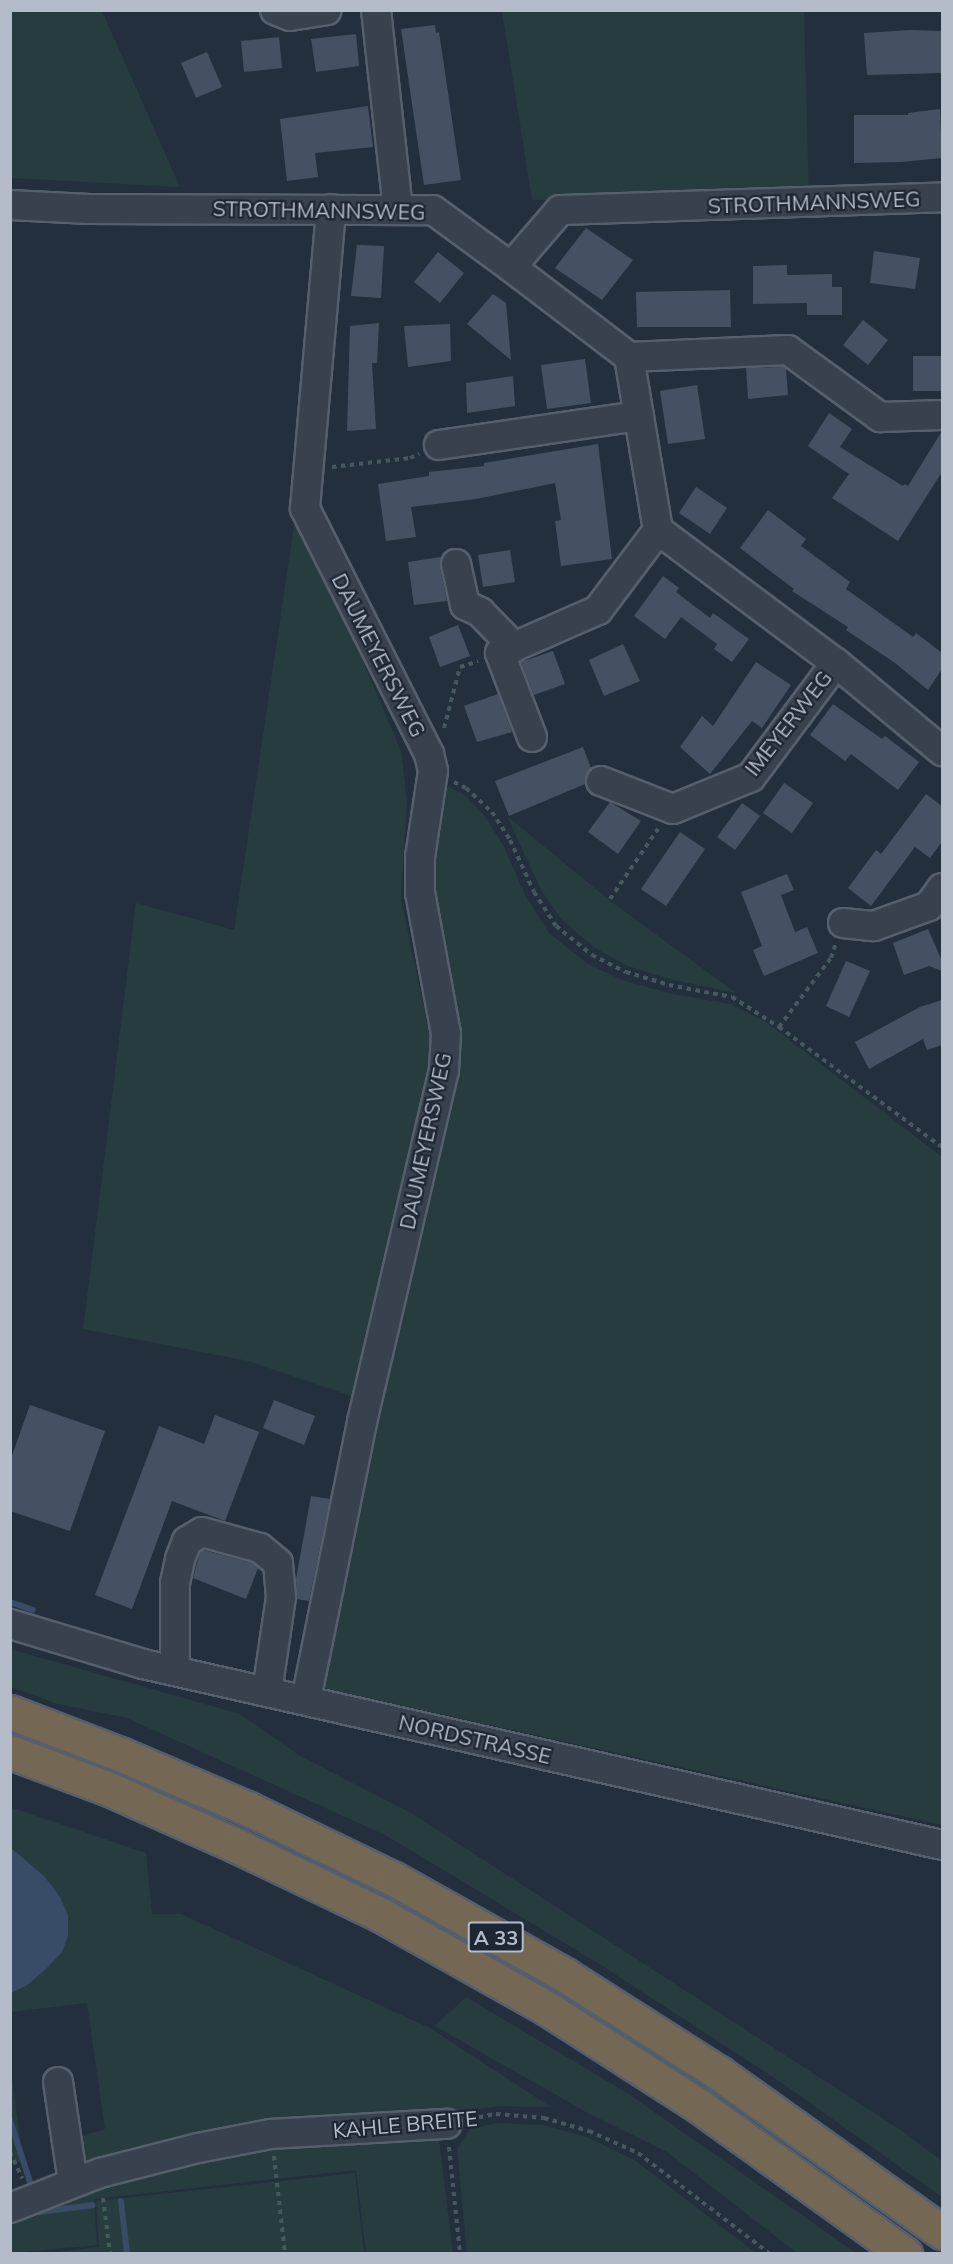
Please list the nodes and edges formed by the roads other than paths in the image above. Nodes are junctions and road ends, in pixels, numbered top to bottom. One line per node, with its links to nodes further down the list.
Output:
1 (274, 10): 2 (street)
2 (327, 10)
3 (376, 10): 7 (street)
4 (942, 197): 8 (street, STROTHMANNSWEG)
5 (10, 204): 6 (street, STROTHMANNSWEG)
6 (331, 210): 7 (street, STROTHMANNSWEG); 25 (street, DAUMEYERSWEG)
7 (399, 210): 8 (street, STROTHMANNSWEG)
8 (511, 267): 9 (street)
9 (628, 357): 10 (street); 11 (street)
10 (942, 415)
11 (639, 416): 12 (street); 13 (street)
12 (439, 445)
13 (658, 530): 15 (street); 16 (street, IMEYERWEG)
14 (456, 564): 15 (street)
15 (507, 650): 17 (street)
16 (836, 663): 18 (street, IMEYERWEG); 19 (street, IMEYERWEG)
17 (532, 738)
18 (942, 751)
19 (601, 781)
20 (942, 888): 21 (street)
21 (843, 922)
22 (10, 1624): 23 (street, NORDSTRASSE)
23 (176, 1671): 24 (street, NORDSTRASSE); 24 (street)
24 (267, 1692): 25 (street, NORDSTRASSE)
25 (306, 1701): 28 (street, NORDSTRASSE)
26 (10, 1712): 33 (highway, A 33)
27 (10, 1752): 34 (highway, A 33)
28 (942, 1845)
29 (58, 2082): 31 (street)
30 (447, 2124): 31 (street, KAHLE BREITE)
31 (73, 2182): 32 (street, KAHLE BREITE)
32 (10, 2208)
33 (942, 2232)
34 (905, 2253)

